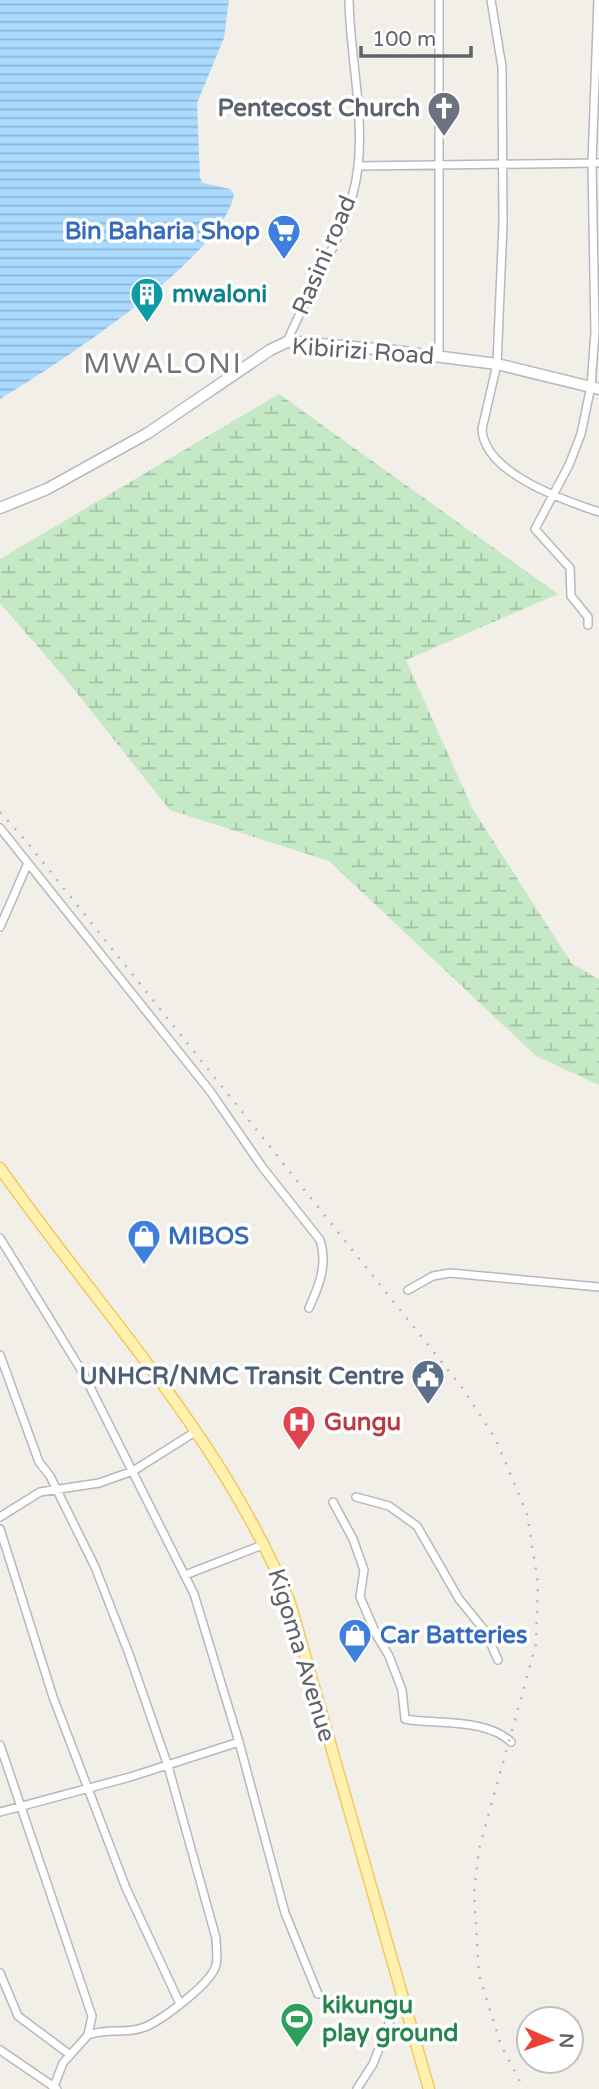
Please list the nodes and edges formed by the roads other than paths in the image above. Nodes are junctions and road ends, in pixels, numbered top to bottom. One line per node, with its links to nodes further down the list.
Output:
1 (349, 0): 8 (street, Rasini road)
2 (439, 0): 6 (street)
3 (491, 0): 7 (street)
4 (598, 0): 5 (street)
5 (596, 163): 7 (street); 12 (street)
6 (437, 165): 7 (street); 8 (street); 10 (street)
7 (503, 165): 11 (street)
8 (358, 166): 9 (street, Rasini road)
9 (287, 342): 10 (street, Kibirizi Road); 14 (street, Kibirizi Road)
10 (439, 356): 11 (street, Kibirizi Road)
11 (497, 364): 12 (street, Kibirizi Road); 13 (street)
12 (595, 388): 13 (street)
13 (554, 496): 15 (street); 16 (street)
14 (0, 508)
15 (599, 512)
16 (588, 625)
17 (0, 828): 18 (street)
18 (28, 863): 19 (street); 24 (street)
19 (0, 927)
20 (0, 1168): 26 (main road, Kigoma Avenue)
21 (0, 1238): 27 (street)
22 (599, 1287): 23 (street)
23 (408, 1290)
24 (309, 1308)
25 (0, 1355): 28 (street)
26 (195, 1432): 27 (street); 33 (main road, Kigoma Avenue)
27 (132, 1471): 28 (street); 34 (street)
28 (57, 1492): 31 (street); 39 (street)
29 (355, 1497): 35 (street)
30 (333, 1502): 37 (street)
31 (0, 1517)
32 (0, 1529): 40 (street)
33 (265, 1544): 34 (street); 44 (main road, Kigoma Avenue)
34 (185, 1575): 36 (street)
35 (498, 1660)
36 (239, 1742): 39 (street); 45 (street)
37 (510, 1742)
38 (0, 1745): 41 (street)
39 (168, 1766): 40 (street); 46 (street)
40 (90, 1787): 41 (street); 46 (street)
41 (22, 1807): 42 (street); 47 (street)
42 (0, 1812)
43 (0, 1973): 49 (street)
44 (401, 1993): 51 (street); 52 (main road, Kigoma Avenue)
45 (318, 1994)
46 (180, 2004): 47 (street)
47 (88, 2035): 49 (street)
48 (0, 2050): 50 (street)
49 (69, 2054): 50 (street)
50 (55, 2088)
51 (358, 2089)
52 (429, 2089)

